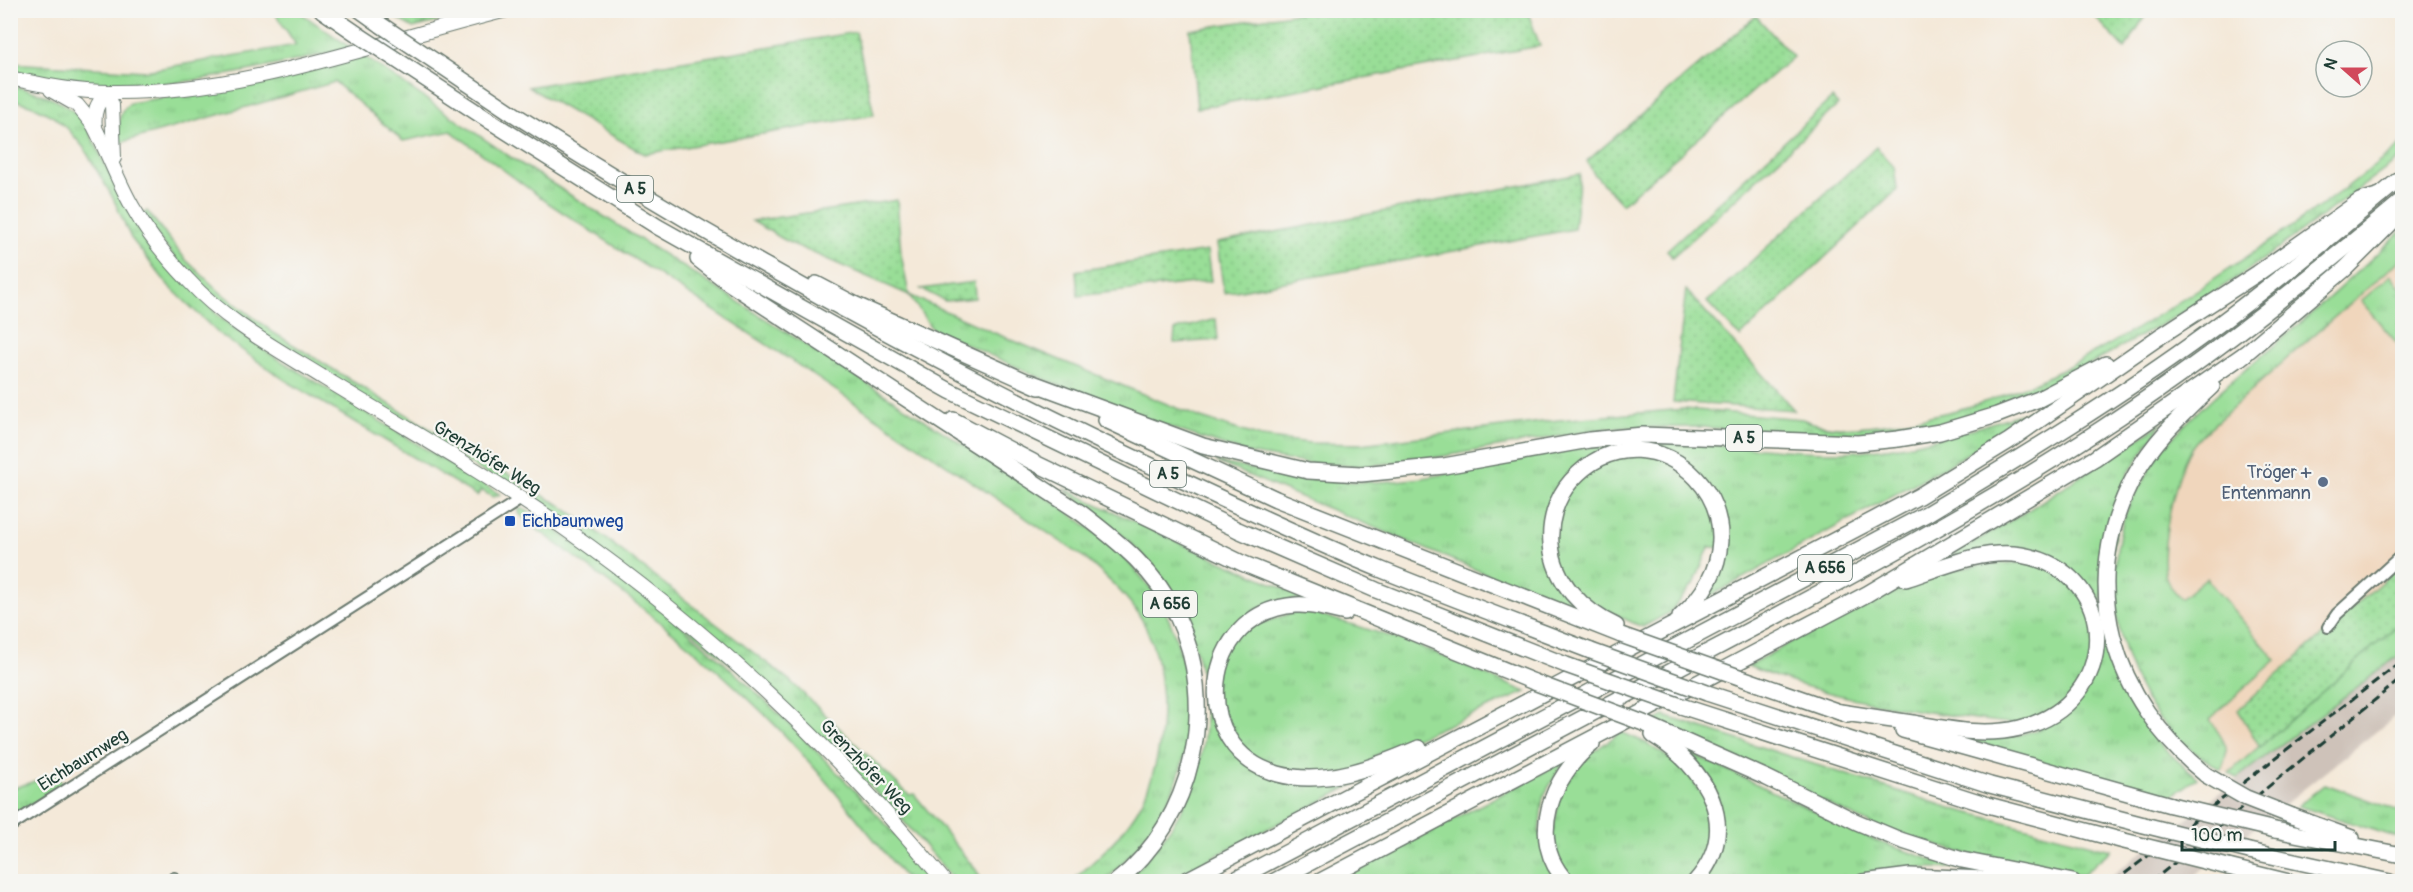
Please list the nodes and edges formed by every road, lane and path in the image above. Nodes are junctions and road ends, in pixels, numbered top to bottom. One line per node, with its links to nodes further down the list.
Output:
1 (322, 10): 15 (highway, A 5, bridge)
2 (360, 10): 16 (highway, A 5, bridge)
3 (507, 10): 7 (main road)
4 (10, 78): 5 (main road)
5 (41, 84): 6 (main road); 9 (main road, Grenzhöfer Weg)
6 (107, 92): 7 (main road); 8 (main road, Grenzhöfer Weg); 9 (main road)
7 (144, 92): 8 (main road)
8 (113, 122): 10 (main road, Grenzhöfer Weg)
9 (95, 128): 10 (main road, Grenzhöfer Weg)
10 (117, 172): 21 (main road, Grenzhöfer Weg)
11 (2403, 177): 12 (highway, A 656)
12 (2381, 195): 17 (highway); 38 (highway, A 656)
13 (2403, 201): 39 (highway, A 656)
14 (2403, 211): 18 (highway)
15 (658, 227): 19 (highway); 44 (highway, A 5, bridge)
16 (760, 263): 20 (highway, A 5); 45 (highway, A 5, bridge)
17 (2162, 335): 20 (highway, A 5); 26 (highway)
18 (2246, 353): 23 (highway); 33 (highway, bridge)
19 (878, 381): 25 (highway); 36 (highway, A 656)
20 (1030, 382): 27 (highway, A 5)
21 (521, 499): 32 (street, Eichbaumweg); 35 (main road, Grenzhöfer Weg)
22 (2403, 555): 24 (street)
23 (1867, 594): 28 (highway); 29 (highway)
24 (2328, 627)
25 (1401, 628): 29 (highway, bridge); 31 (highway)
26 (1664, 630): 27 (highway); 31 (highway)
27 (1625, 633): 28 (highway, bridge)
28 (1840, 712): 33 (highway, bridge)
29 (1617, 719): 30 (highway, bridge); 40 (highway); 41 (highway)
30 (1643, 726): 34 (highway); 42 (highway)
31 (1473, 730): 37 (highway)
32 (10, 826)
33 (2401, 855)
34 (2072, 881): 43 (highway)
35 (945, 882)
36 (1116, 882)
37 (1183, 882)
38 (1231, 882)
39 (1273, 882)
40 (1319, 882)
41 (1567, 882)
42 (1695, 882)
43 (1863, 882)
44 (2289, 882)
45 (2390, 882)

